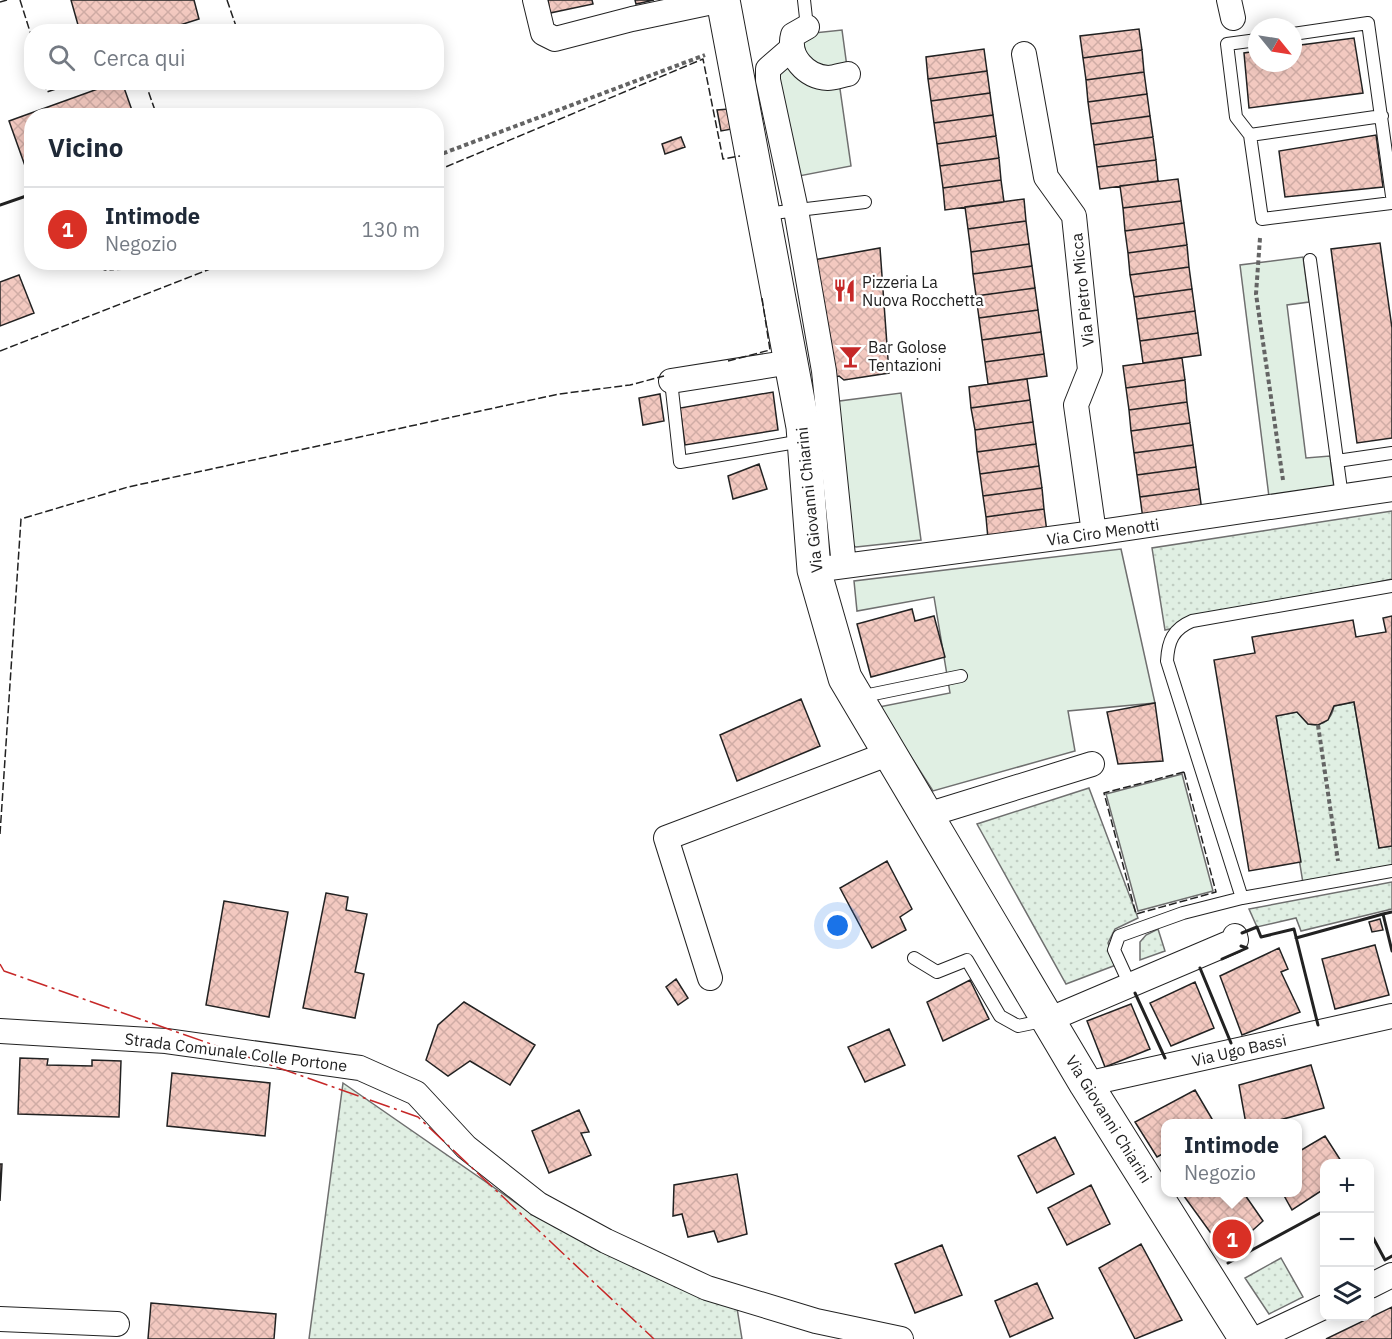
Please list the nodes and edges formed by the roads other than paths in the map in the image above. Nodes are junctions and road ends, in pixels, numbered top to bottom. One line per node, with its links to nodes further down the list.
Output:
1 (535, 0): 4 (street)
2 (723, 0): 4 (street); 17 (main road, Via Giovanni Chiarini)
3 (804, 0): 5 (lane)
4 (630, 9)
5 (807, 27): 8 (street)
6 (1302, 33): 11 (lane)
7 (1248, 41): 12 (lane)
8 (791, 49): 10 (street); 16 (street)
9 (1024, 54): 26 (street, Via Pietro Micca)
10 (848, 74)
11 (1382, 116): 12 (lane); 13 (lane)
12 (1250, 135): 15 (lane)
13 (1392, 196)
14 (866, 202): 16 (lane)
15 (1392, 203)
16 (796, 210): 17 (lane); 27 (street)
17 (764, 214): 19 (main road, Via Giovanni Chiarini)
18 (1310, 260): 23 (lane)
19 (791, 362): 20 (street); 21 (main road, Via Giovanni Chiarini)
20 (671, 381): 21 (lane)
21 (804, 441): 27 (main road, Via Giovanni Chiarini)
22 (1392, 453): 23 (lane)
23 (1337, 461): 25 (lane)
24 (1392, 489): 25 (street, Via Ciro Menotti)
25 (1342, 497): 26 (street, Via Ciro Menotti)
26 (1094, 533): 27 (street, Via Ciro Menotti)
27 (829, 568): 30 (main road, Via Giovanni Chiarini)
28 (1392, 586): 35 (lane)
29 (961, 676): 30 (lane)
30 (857, 698): 31 (main road, Via Giovanni Chiarini)
31 (890, 753): 33 (main road, Via Giovanni Chiarini); 38 (street)
32 (1092, 764): 33 (street)
33 (927, 815): 41 (main road, Via Giovanni Chiarini)
34 (1392, 871): 35 (lane)
35 (1242, 898): 39 (lane)
36 (1235, 936): 39 (street)
37 (914, 958): 41 (lane)
38 (710, 978)
39 (1130, 985): 41 (street)
40 (1392, 1016): 43 (street, Via Ugo Bassi)
41 (1048, 1020): 43 (main road, Via Giovanni Chiarini)
42 (0, 1031): 49 (street, Strada Comunale Colle Portone)
43 (1086, 1084): 50 (main road, Via Giovanni Chiarini)
44 (1392, 1275): 45 (street)
45 (1374, 1284)
46 (1320, 1309): 51 (street)
47 (0, 1319): 48 (street)
48 (117, 1324)
49 (901, 1339)
50 (1246, 1339)
51 (1256, 1339)

